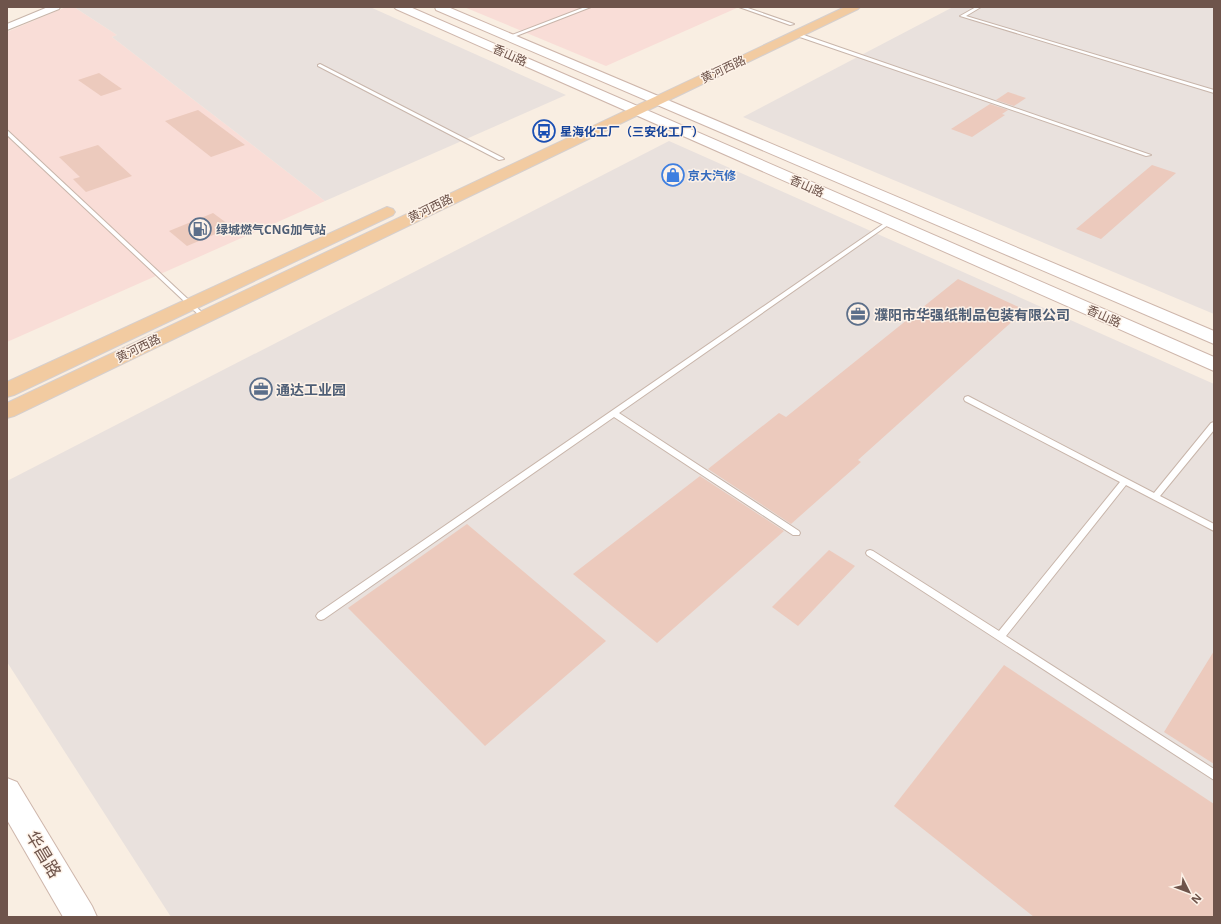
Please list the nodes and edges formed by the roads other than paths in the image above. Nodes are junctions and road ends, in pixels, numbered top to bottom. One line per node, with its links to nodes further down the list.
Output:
1 (56, 7): 9 (street)
2 (400, 7): 16 (street, 香山路)
3 (437, 7): 11 (street, 香山路)
4 (589, 7): 11 (lane)
5 (741, 7): 10 (lane)
6 (829, 7): 10 (main road, 黄河西路)
7 (854, 7): 10 (main road, 黄河西路)
8 (979, 7): 13 (lane)
9 (7, 27)
10 (794, 29): 14 (main road, 黄河西路); 15 (main road, 黄河西路); 18 (lane)
11 (509, 37): 14 (street, 香山路)
12 (320, 65): 19 (lane)
13 (1214, 92)
14 (642, 94): 15 (street, 香山路); 16 (main road, 黄河西路)
15 (657, 100): 16 (main road, 黄河西路); 22 (street, 香山路)
16 (628, 107): 19 (main road, 黄河西路); 23 (street, 香山路); 25 (main road, 黄河西路)
17 (7, 132): 24 (lane)
18 (1148, 155)
19 (501, 159): 20 (main road, 黄河西路)
20 (479, 169)
21 (400, 206): 24 (main road, 黄河西路)
22 (918, 211): 23 (street); 26 (street, 香山路)
23 (894, 224): 27 (street, 香山路); 31 (lane)
24 (191, 304): 25 (lane); 28 (main road, 黄河西路)
25 (204, 317): 30 (main road, 黄河西路)
26 (1214, 338)
27 (1214, 365)
28 (7, 390)
29 (968, 399): 33 (lane)
30 (7, 411)
31 (614, 413): 36 (lane); 38 (lane)
32 (1214, 425): 34 (lane)
33 (1125, 481): 34 (lane); 39 (lane)
34 (1155, 497): 35 (lane)
35 (1214, 528)
36 (796, 533)
37 (870, 552): 39 (lane)
38 (322, 616)
39 (1000, 637): 40 (lane)
40 (1214, 775)
41 (7, 792): 42 (street, 华昌路)
42 (81, 917)

